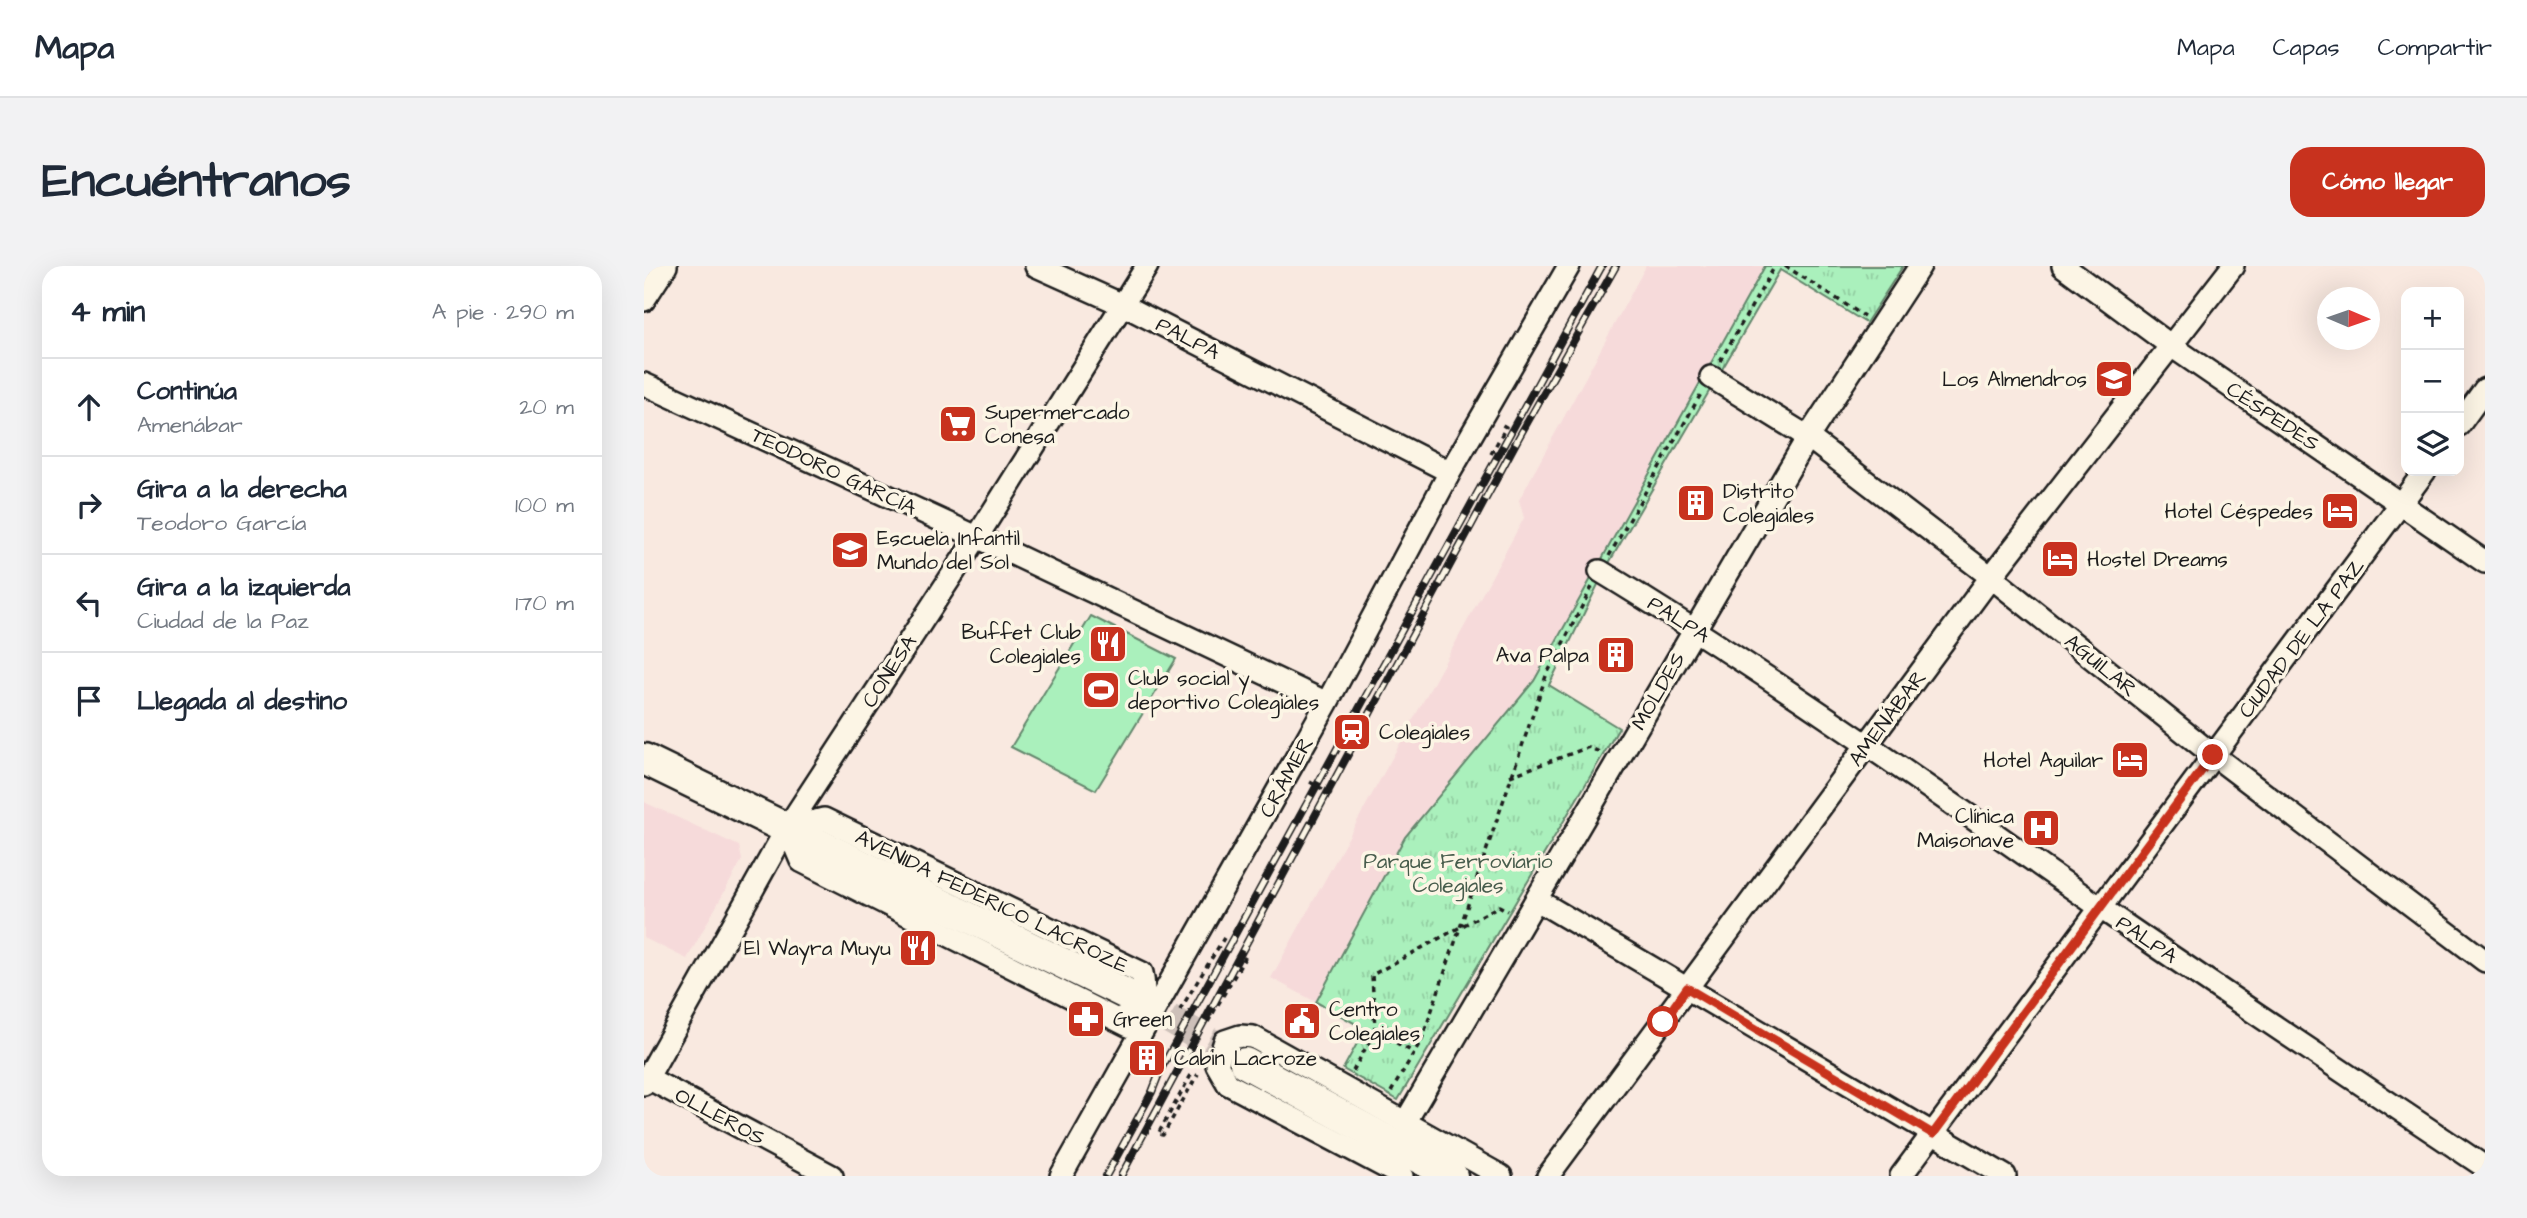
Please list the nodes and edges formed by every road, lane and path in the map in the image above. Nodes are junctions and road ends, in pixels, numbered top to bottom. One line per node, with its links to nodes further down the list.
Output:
1 (666, 266): 10 (street)
2 (1036, 266): 11 (street, PALPA)
3 (1147, 266): 11 (street, CONESA)
4 (1569, 266): 21 (street, CRÁMER)
5 (1775, 266): 14 (path)
6 (1785, 266): 12 (path)
7 (1920, 266): 12 (street, MOLDES)
8 (2063, 266): 13 (street, CÉSPEDES)
9 (2233, 266): 13 (street, AMENÁBAR)
10 (644, 300)
11 (1123, 305): 21 (street, PALPA); 24 (street, CONESA)
12 (1881, 326): 19 (street, MOLDES)
13 (2170, 345): 23 (street, CÉSPEDES); 27 (street, AMENÁBAR)
14 (1711, 377): 19 (street, AGUILAR); 26 (path)
15 (644, 384): 24 (street, TEODORO GARCÍA)
16 (2485, 390): 17 (street)
17 (2464, 418)
18 (1501, 424): 20 (path)
19 (1808, 437): 27 (street, AGUILAR); 28 (street, MOLDES)
20 (1491, 454)
21 (1450, 472): 29 (street, CRÁMER)
22 (2421, 476): 23 (street, CIUDAD DE LA PAZ)
23 (2401, 503): 25 (street, CÉSPEDES); 31 (street, CIUDAD DE LA PAZ)
24 (977, 537): 29 (street, TEODORO GARCÍA); 37 (street, CONESA)
25 (2485, 562)
26 (1600, 571): 28 (street, PALPA); 34 (path)
27 (1991, 577): 30 (street, AMENÁBAR); 31 (street, AGUILAR)
28 (1695, 628): 30 (street, PALPA); 33 (street, MOLDES)
29 (1327, 703): 50 (street, CRÁMER)
30 (1867, 744): 39 (street, PALPA); 45 (street, AMENÁBAR)
31 (2213, 755): 39 (street, CIUDAD DE LA PAZ); 44 (street, AGUILAR)
32 (644, 759): 37 (main road, AVENIDA FEDERICO LACROZE)
33 (1617, 762): 34 (path); 38 (street, MOLDES)
34 (1510, 776): 41 (path)
35 (1310, 782): 36 (path, bridge)
36 (1335, 796)
37 (787, 828): 46 (main road, AVENIDA FEDERICO LACROZE); 55 (street, CONESA)
38 (1537, 900): 40 (street, MOLDES); 45 (street)
39 (2101, 908): 59 (street, CIUDAD DE LA PAZ); 60 (street, PALPA)
40 (1526, 920): 41 (path); 58 (street, MOLDES)
41 (1459, 928): 49 (path); 51 (path)
42 (1224, 938): 47 (path)
43 (1247, 954): 48 (path)
44 (2485, 961)
45 (1687, 988): 59 (street); 66 (street, AMENÁBAR)
46 (1122, 1006): 50 (street, AVENIDA FEDERICO LACROZE)
47 (1181, 1010)
48 (1207, 1021)
49 (1375, 1031): 51 (path); 56 (path)
50 (1138, 1038): 62 (street, CRÁMER)
51 (1413, 1052): 57 (path)
52 (1245, 1063): 64 (main road)
53 (1191, 1075): 54 (path)
54 (1197, 1076)
55 (645, 1080): 61 (street, OLLEROS)
56 (1345, 1088): 57 (street); 63 (street)
57 (1382, 1108): 58 (street)
58 (1406, 1121): 65 (street)
59 (1933, 1134): 67 (street, CIUDAD DE LA PAZ); 68 (street)
60 (2485, 1167)
61 (832, 1176)
62 (1061, 1176)
63 (1402, 1176)
64 (1452, 1176)
65 (1501, 1176)
66 (1548, 1176)
67 (1901, 1176)
68 (2005, 1176)

